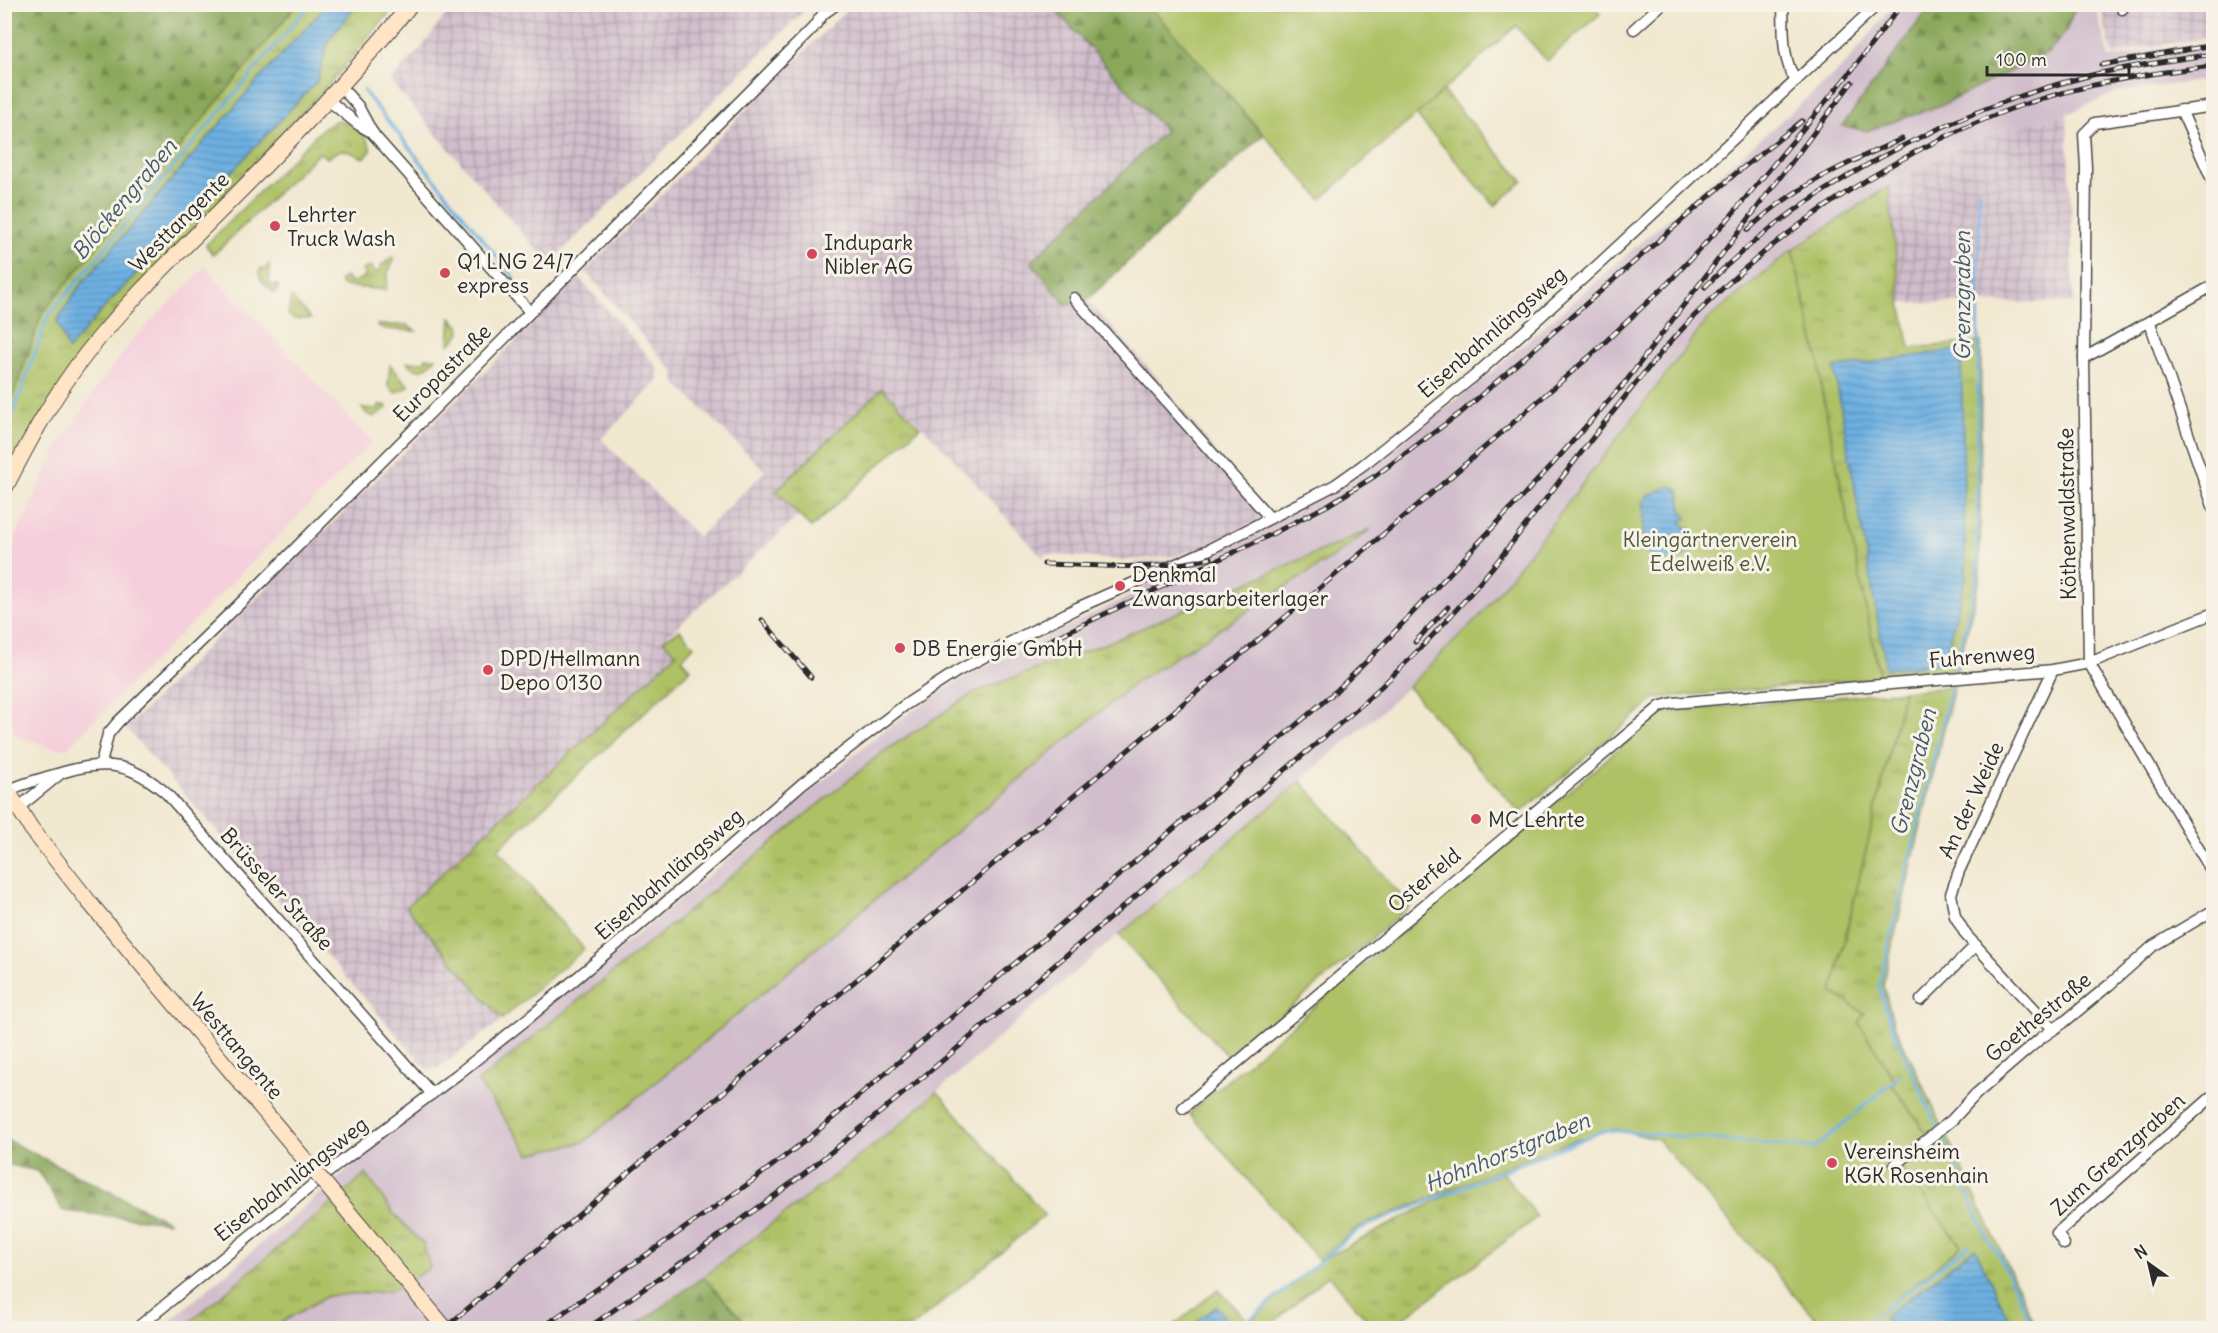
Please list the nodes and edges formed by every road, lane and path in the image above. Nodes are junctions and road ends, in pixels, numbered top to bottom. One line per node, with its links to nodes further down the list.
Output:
1 (411, 4): 9 (main road, Westtangente)
2 (837, 4): 6 (street, Europastraße)
3 (1662, 4): 7 (street)
4 (1783, 4): 8 (street)
5 (1878, 4): 8 (street, Eisenbahnlängsweg)
6 (821, 9): 17 (street, Europastraße)
7 (1634, 29)
8 (1796, 81): 22 (street, Eisenbahnlängsweg)
9 (341, 87): 10 (main road, Westtangente); 13 (street)
10 (328, 100): 13 (street); 20 (main road, Westtangente)
11 (2214, 106): 12 (street)
12 (2181, 110): 14 (street); 19 (street, Köthenwaldstraße)
13 (373, 134): 17 (street)
14 (2214, 184)
15 (2214, 285): 18 (street)
16 (1074, 298): 22 (street)
17 (530, 312): 27 (street, Europastraße)
18 (2150, 323): 19 (street); 21 (street)
19 (2084, 358): 24 (street, Köthenwaldstraße)
20 (4, 490)
21 (2214, 509)
22 (1270, 518): 36 (street, Eisenbahnlängsweg)
23 (2214, 613): 24 (street, Fuhrenweg)
24 (2089, 663): 25 (street, Fuhrenweg); 31 (street, Köthenwaldstraße)
25 (2052, 670): 26 (street, Fuhrenweg); 33 (street, An der Weide)
26 (1878, 685): 38 (street, Osterfeld)
27 (101, 764): 28 (street, Brüsseler Straße); 36 (street, Brüsseler Straße)
28 (63, 772): 29 (street, Brüsseler Straße); 30 (street, Brüsseler Straße)
29 (6, 788): 30 (main road, Westtangente)
30 (18, 808): 42 (main road, Westtangente, bridge)
31 (2214, 875)
32 (2214, 910): 35 (street, Goethestraße)
33 (1976, 945): 34 (street); 35 (street, An der Weide)
34 (1921, 1000)
35 (2053, 1029): 39 (street, Goethestraße)
36 (432, 1094): 41 (street, Eisenbahnlängsweg)
37 (2214, 1095): 40 (street, Zum Grenzgraben)
38 (1183, 1108)
39 (1895, 1165)
40 (2064, 1244)
41 (137, 1329)
42 (445, 1329)

